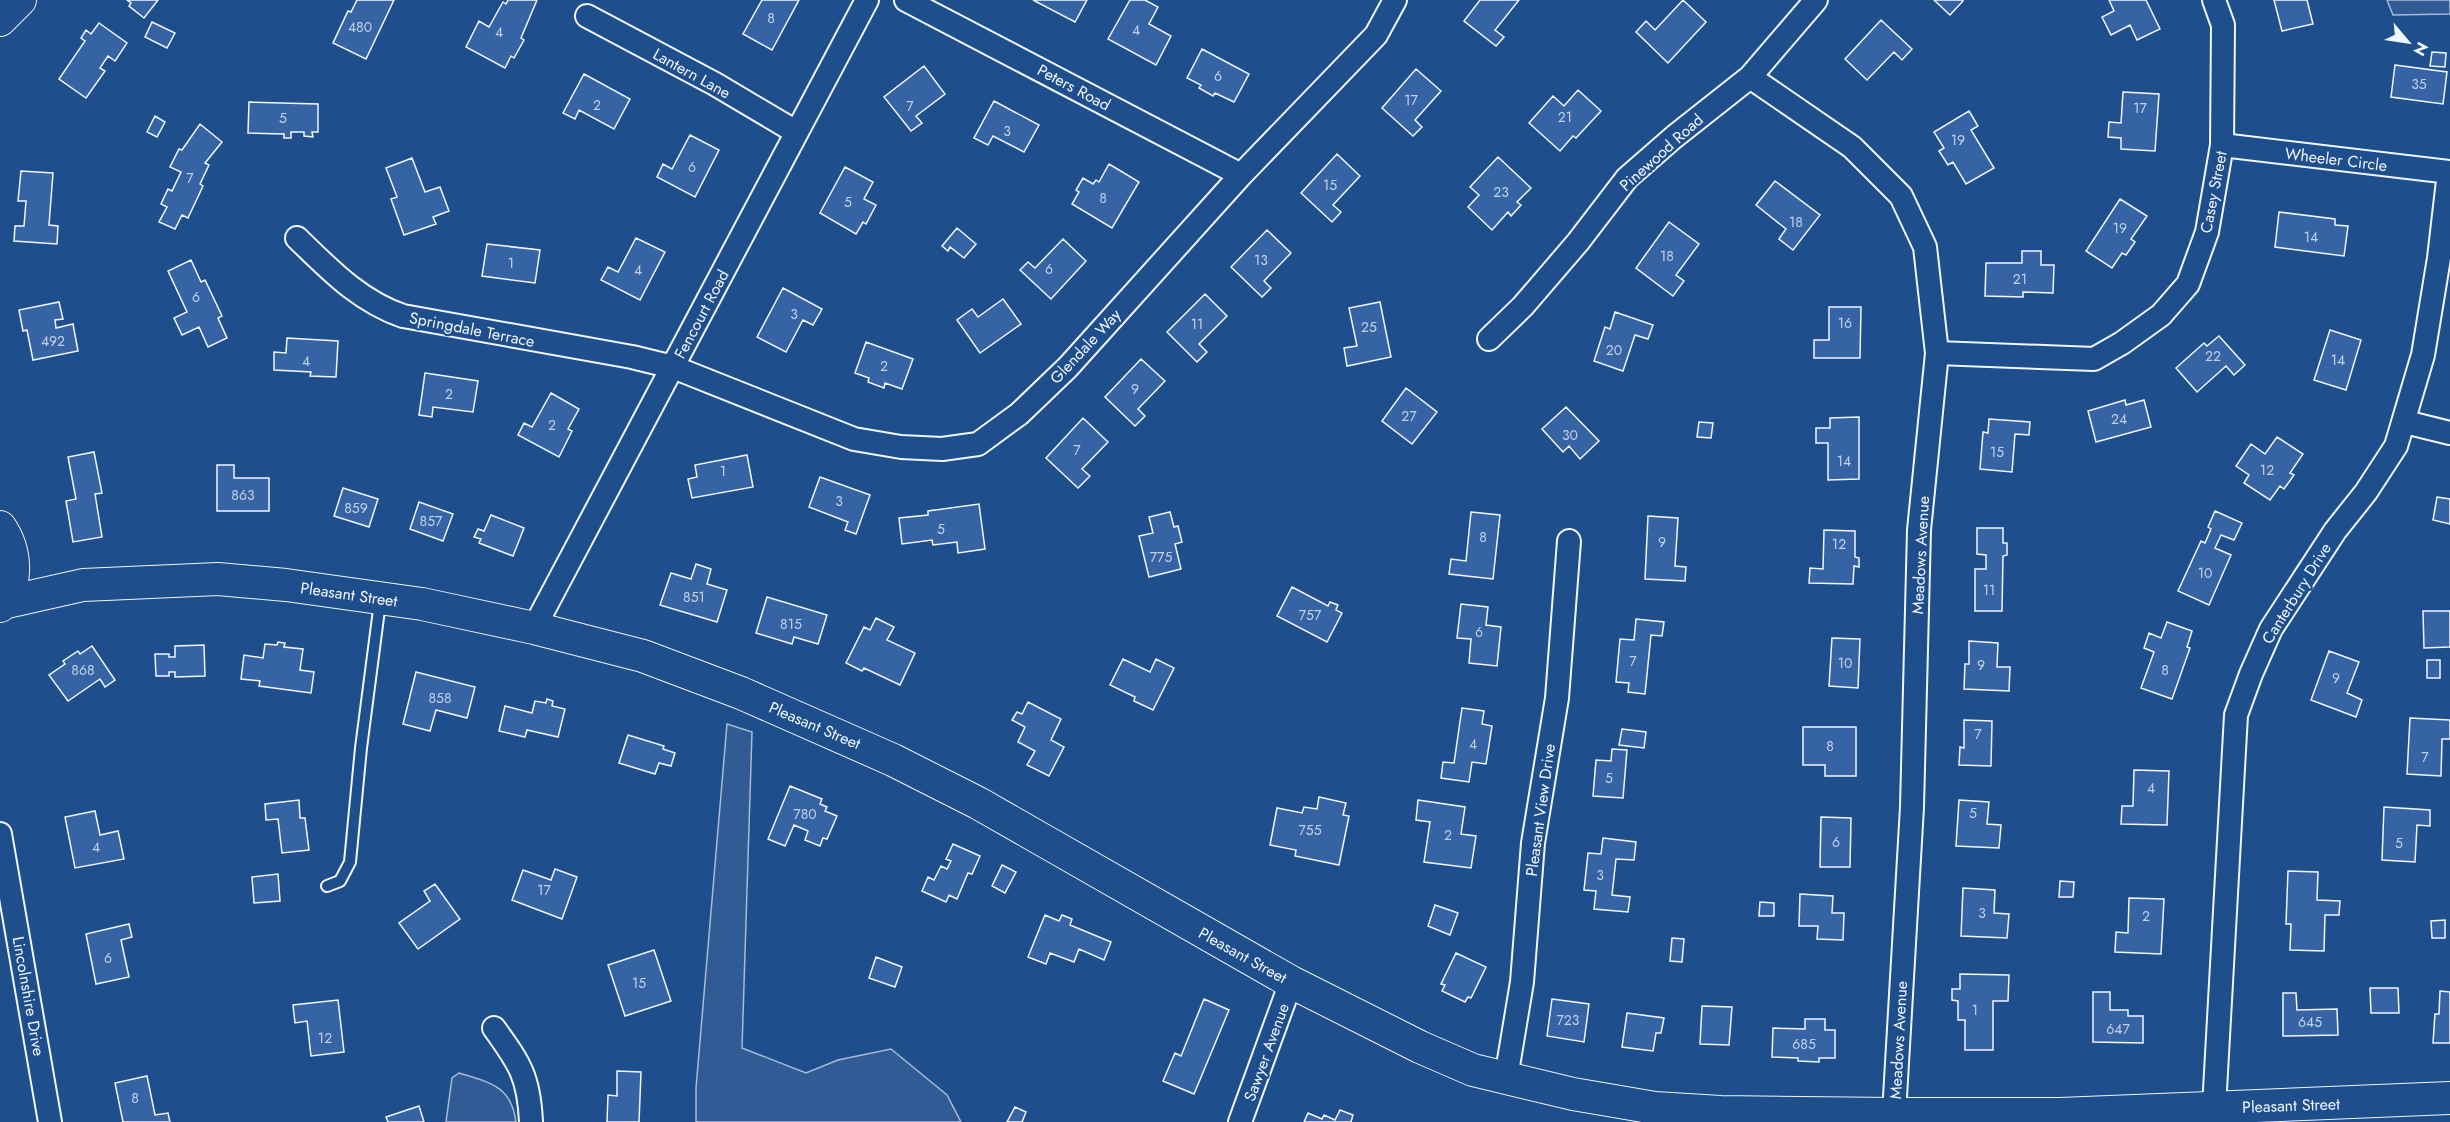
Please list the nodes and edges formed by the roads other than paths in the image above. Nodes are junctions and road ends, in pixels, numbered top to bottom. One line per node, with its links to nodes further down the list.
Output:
1 (20, 0): 8 (main road)
2 (867, 0): 10 (street, Fencourt Road)
3 (906, 0): 13 (street, Peters Road)
4 (1395, 0): 13 (street, Glendale Way)
5 (1816, 0): 9 (street, Pinewood Road)
6 (2214, 0): 11 (street, Casey Street)
7 (587, 16): 10 (street, Lantern Lane)
8 (0, 20)
9 (1750, 76): 15 (street, Pinewood Road); 16 (street, Meadows Avenue)
10 (796, 132): 17 (street, Fencourt Road)
11 (2222, 145): 12 (street, Wheeler Circle); 16 (street, Casey Street)
12 (2449, 172): 18 (street, Canterbury Drive)
13 (1241, 175): 17 (street, Glendale Way)
14 (297, 238): 17 (street, Springdale Terrace)
15 (1489, 339)
16 (1937, 353): 34 (street, Meadows Avenue)
17 (673, 368): 26 (street, Fencourt Road)
18 (2405, 422): 19 (street); 33 (street, Canterbury Drive)
19 (2450, 434)
20 (0, 527): 22 (main road)
21 (1569, 542): 31 (street, Pleasant View Drive)
22 (13, 558): 23 (main road, Pleasant Street); 25 (main road)
23 (83, 585): 24 (main road, Pleasant Street); 25 (main road, Pleasant Street)
24 (381, 598): 26 (main road, Pleasant Street); 28 (lane)
25 (1, 604)
26 (534, 628): 29 (main road, Pleasant Street)
27 (0, 834): 36 (street, Lincolnshire Drive)
28 (327, 886)
29 (1291, 982): 31 (main road, Pleasant Street); 38 (street, Sawyer Avenue)
30 (494, 1028): 37 (street)
31 (1506, 1078): 34 (main road, Pleasant Street)
32 (2450, 1098): 33 (main road, Pleasant Street)
33 (2214, 1108): 35 (main road, Pleasant Street)
34 (1894, 1114): 35 (main road, Pleasant Street)
35 (1968, 1118)
36 (50, 1122)
37 (531, 1122)
38 (1239, 1122)

